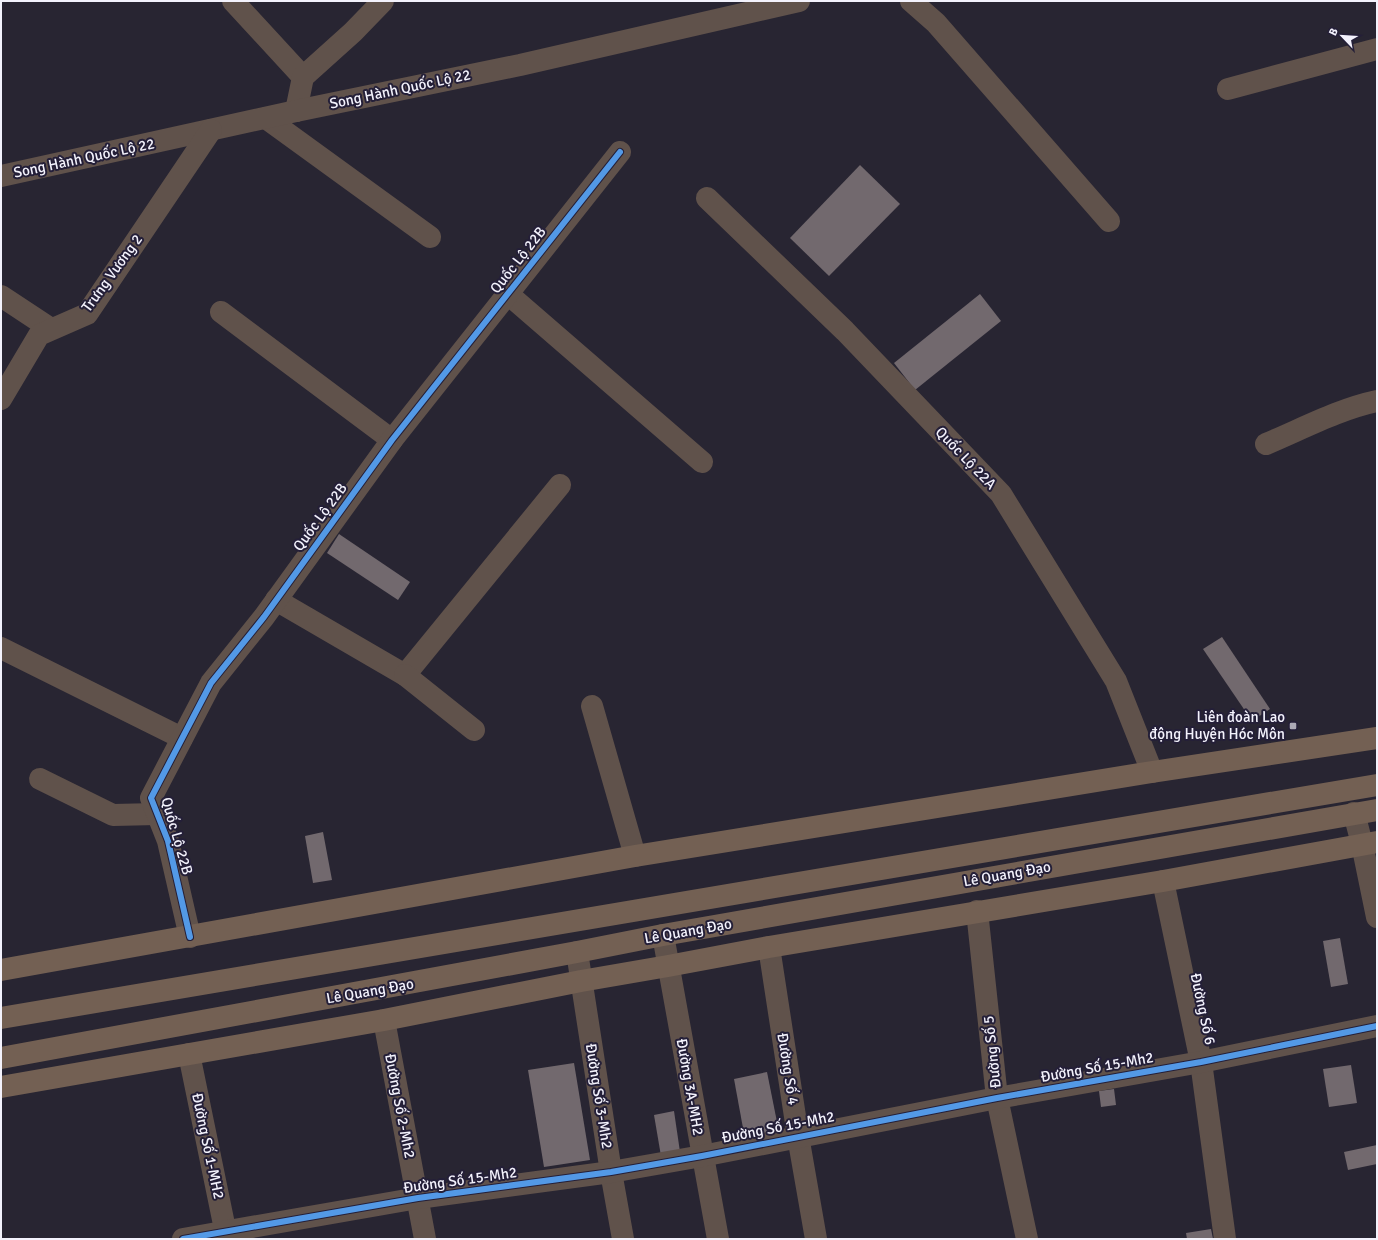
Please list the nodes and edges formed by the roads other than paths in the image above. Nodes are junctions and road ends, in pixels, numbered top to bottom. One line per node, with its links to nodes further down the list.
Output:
1 (233, 1): 6 (street)
2 (383, 1): 6 (street)
3 (799, 1): 8 (street, Song Hành Quốc Lộ 22)
4 (911, 1): 14 (street)
5 (1377, 49): 7 (street)
6 (303, 77): 8 (street)
7 (1228, 89)
8 (296, 111): 9 (street, Song Hành Quốc Lộ 22)
9 (266, 118): 10 (street, Song Hành Quốc Lộ 22); 15 (street)
10 (211, 130): 12 (street, Song Hành Quốc Lộ 22); 19 (street, Trưng Vương 2)
11 (620, 152): 16 (street, Quốc Lộ 22B)
12 (1, 176)
13 (707, 198): 33 (street, Quốc Lộ 22A)
14 (1109, 221)
15 (430, 237)
16 (508, 294): 22 (street, Quốc Lộ 22B); 24 (street)
17 (1, 296): 19 (street)
18 (221, 312): 22 (street)
19 (51, 329): 20 (street, Trưng Vương 2)
20 (1, 399)
21 (1377, 401): 23 (street)
22 (392, 440): 26 (street, Quốc Lộ 22B)
23 (1266, 444)
24 (702, 462)
25 (560, 485): 28 (street)
26 (276, 600): 28 (street); 31 (street, Quốc Lộ 22B)
27 (1, 648): 31 (street)
28 (405, 674): 30 (street)
29 (592, 706): 40 (street)
30 (474, 730)
31 (182, 738): 38 (street, Quốc Lộ 22B)
32 (1377, 738): 33 (highway)
33 (1152, 772): 40 (highway)
34 (40, 779): 38 (street)
35 (1377, 785): 51 (highway, Lê Quang Đạo)
36 (1377, 810): 37 (highway, Lê Quang Đạo)
37 (1354, 813): 39 (street); 44 (highway, Lê Quang Đạo)
38 (157, 814): 45 (street, Quốc Lộ 22B)
39 (1370, 843): 41 (highway, Lê Quang Đạo); 43 (street)
40 (635, 856): 45 (highway)
41 (1163, 881): 42 (highway, Lê Quang Đạo); 56 (street, Đường Số 6)
42 (977, 911): 46 (highway, Lê Quang Đạo); 58 (street, Đường Số 5)
43 (1377, 917)
44 (663, 935): 47 (highway, Lê Quang Đạo); 48 (street, Đường 3A-MH2)
45 (190, 937): 49 (highway)
46 (769, 947): 48 (highway, Lê Quang Đạo); 59 (street, Đường Số 4)
47 (577, 952): 50 (street, Đường Số 3-Mh2); 55 (highway, Lê Quang Đạo)
48 (668, 966): 50 (highway, Lê Quang Đạo); 60 (street, Đường 3A-MH2)
49 (1, 970)
50 (581, 981): 52 (highway, Lê Quang Đạo); 61 (street, Đường Số 3-Mh2)
51 (1, 1018)
52 (384, 1020): 54 (highway, Lê Quang Đạo); 62 (street, Đường Số 2-Mh2)
53 (1377, 1026): 56 (street, Đường Số 15-Mh2)
54 (189, 1054): 57 (highway, Lê Quang Đạo); 63 (street, Đường Số 1-MH2)
55 (1, 1058)
56 (1201, 1062): 58 (street, Đường Số 15-Mh2); 70 (street, Đường Số 6)
57 (1, 1087)
58 (996, 1098): 59 (street, Đường Số 15-Mh2); 69 (street, Đường Số 5)
59 (798, 1136): 60 (street, Đường Số 15-Mh2); 68 (street, Đường Số 4)
60 (702, 1156): 61 (street, Đường Số 15-Mh2); 67 (street, Đường 3A-MH2)
61 (611, 1172): 62 (street, Đường Số 15-Mh2); 66 (street, Đường Số 3-Mh2)
62 (418, 1198): 63 (street, Đường Số 15-Mh2); 65 (street, Đường Số 2-Mh2)
63 (226, 1235): 64 (street, Đường Số 15-Mh2)
64 (182, 1239)
65 (426, 1239)
66 (623, 1239)
67 (718, 1239)
68 (816, 1239)
69 (1027, 1239)
70 (1225, 1239)

